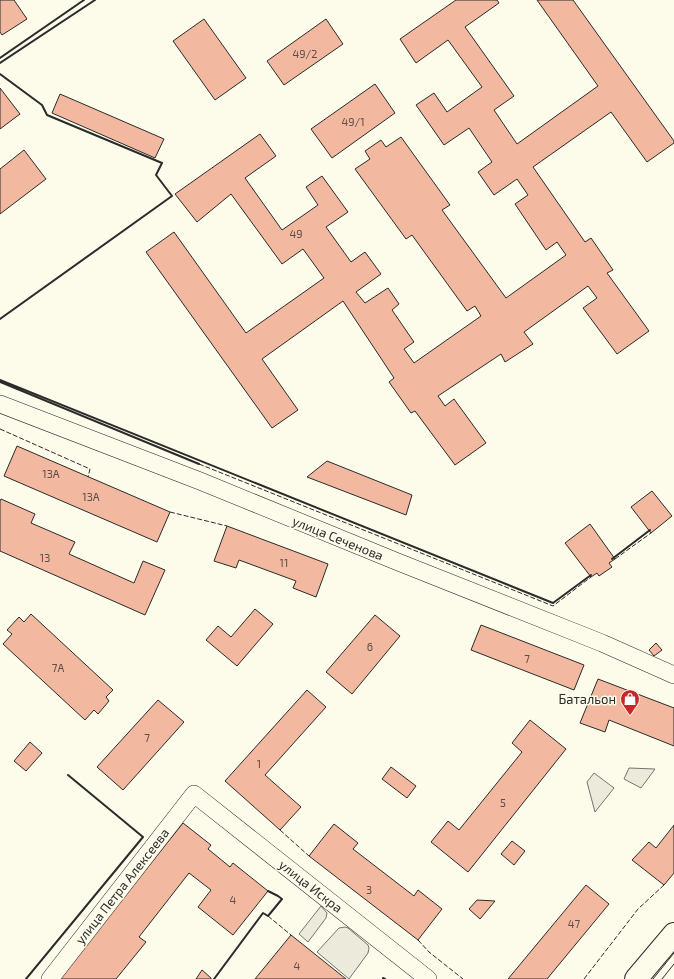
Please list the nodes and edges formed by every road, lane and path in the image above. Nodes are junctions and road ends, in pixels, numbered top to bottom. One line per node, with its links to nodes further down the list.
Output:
1 (0, 404): 2 (street, улица Сеченова)
2 (674, 675)
3 (194, 794): 6 (street, улица Петра Алексеева); 7 (street, улица Искра)
4 (674, 934): 8 (main road)
5 (674, 944): 9 (main road)
6 (50, 979)
7 (428, 979)
8 (636, 979)
9 (651, 979)

